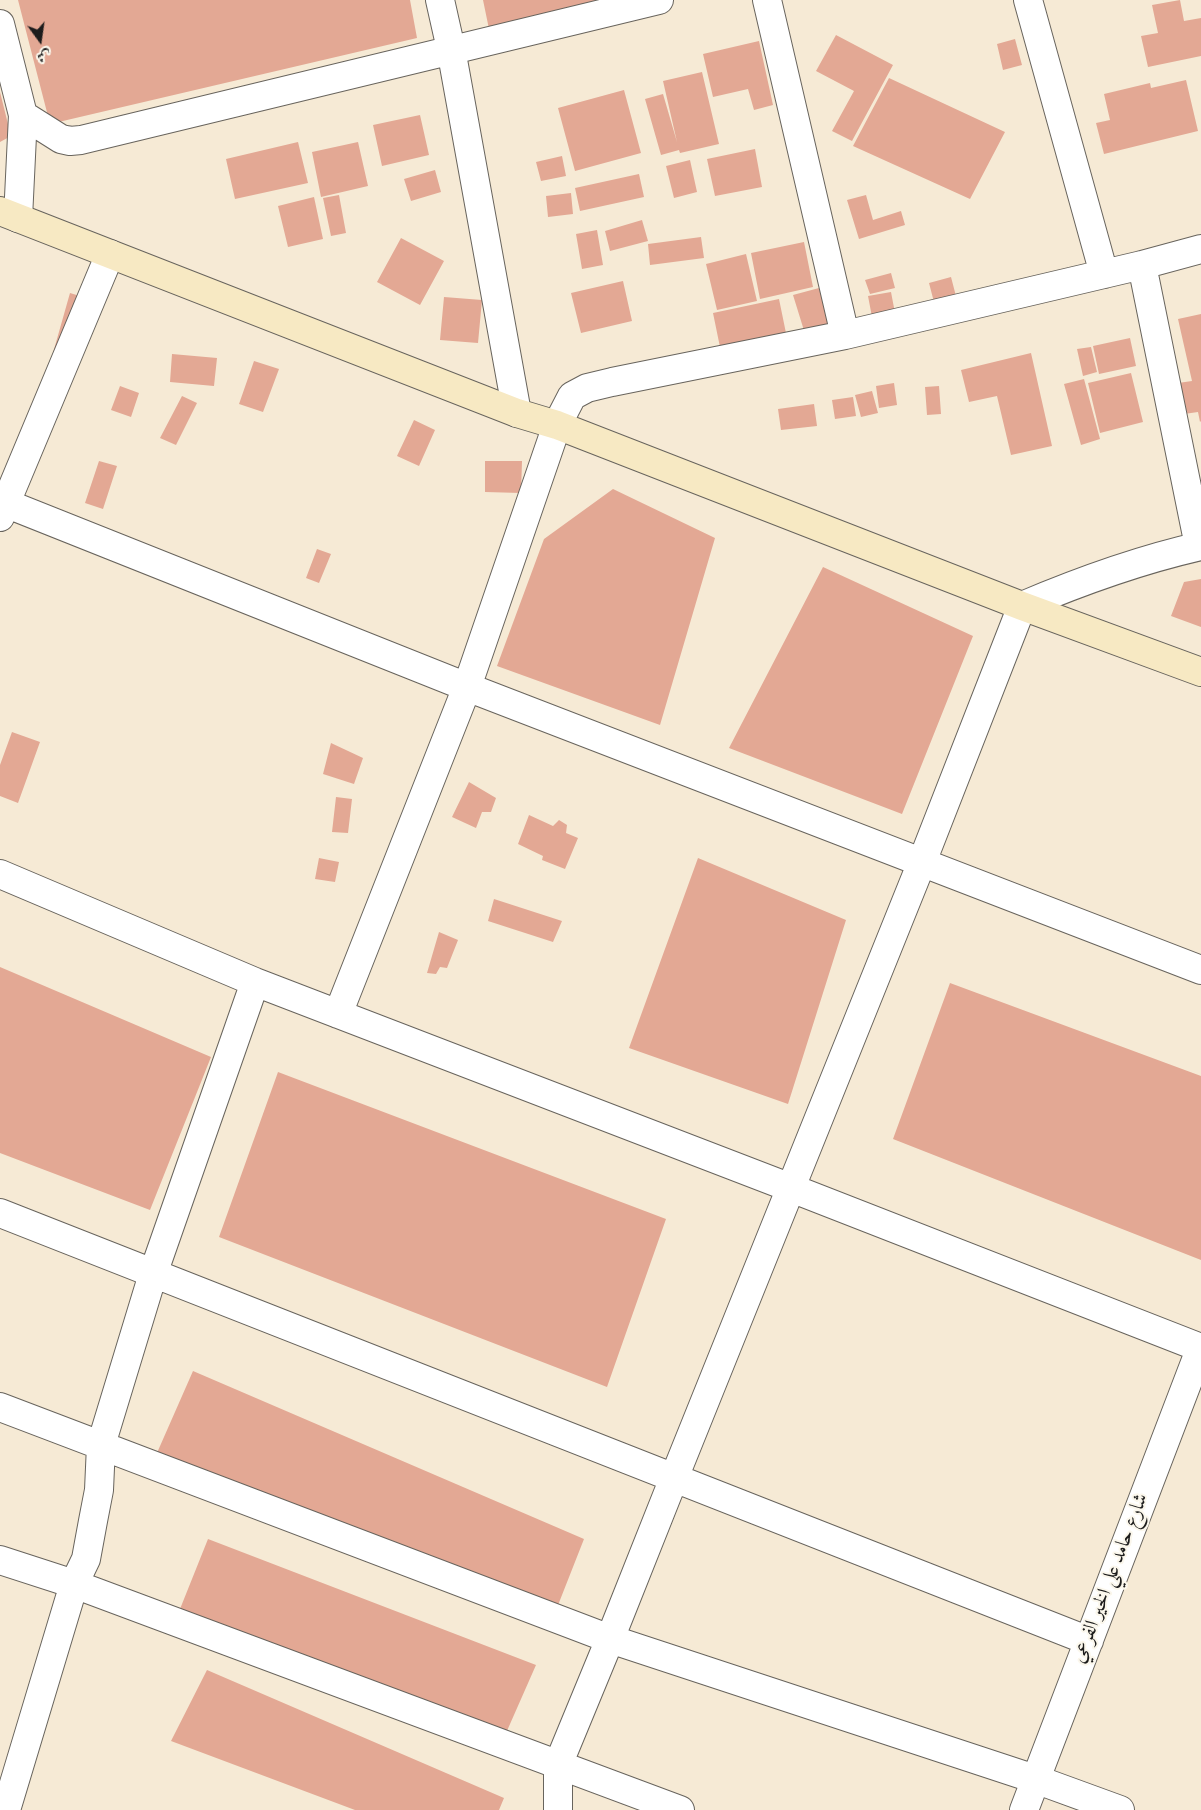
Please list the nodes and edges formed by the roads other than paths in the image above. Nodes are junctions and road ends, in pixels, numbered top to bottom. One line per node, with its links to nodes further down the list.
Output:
1 (440, 0): 6 (street)
2 (658, 0): 6 (street)
3 (767, 0): 13 (street)
4 (1028, 0): 12 (street)
5 (0, 24): 7 (street)
6 (451, 49): 7 (street); 14 (street)
7 (23, 115): 8 (street)
8 (9, 214): 10 (main road)
9 (1201, 249): 11 (street)
10 (110, 254): 14 (main road); 16 (street)
11 (1142, 265): 12 (street); 17 (street)
12 (1104, 274): 13 (street)
13 (845, 335): 15 (street)
14 (517, 413): 15 (main road)
15 (557, 425): 18 (main road); 20 (street)
16 (2, 507): 20 (street)
17 (1200, 546): 18 (street)
18 (1022, 606): 19 (main road); 21 (street)
19 (1201, 672)
20 (467, 687): 21 (street); 25 (street)
21 (922, 862): 23 (street); 26 (street)
22 (0, 874): 24 (street)
23 (1201, 970)
24 (255, 982): 25 (street); 28 (street)
25 (338, 1014): 26 (street)
26 (791, 1188): 29 (street); 32 (street)
27 (0, 1214): 28 (street)
28 (153, 1274): 31 (street); 32 (street)
29 (1201, 1348): 36 (street, شارع حامد علي الخير الفرعي)
30 (0, 1407): 31 (street)
31 (101, 1445): 34 (street); 35 (street)
32 (674, 1478): 35 (street); 36 (street)
33 (0, 1560): 34 (street)
34 (74, 1584): 37 (street); 39 (street)
35 (610, 1639): 37 (street); 38 (street)
36 (1088, 1641): 38 (street, شارع حامد علي الخير الفرعي)
37 (558, 1765): 40 (street); 41 (street)
38 (1035, 1779): 42 (street, شارع حامد علي الخير الفرعي); 43 (street)
39 (6, 1810)
40 (558, 1810)
41 (680, 1810)
42 (1024, 1810)
43 (1120, 1810)

